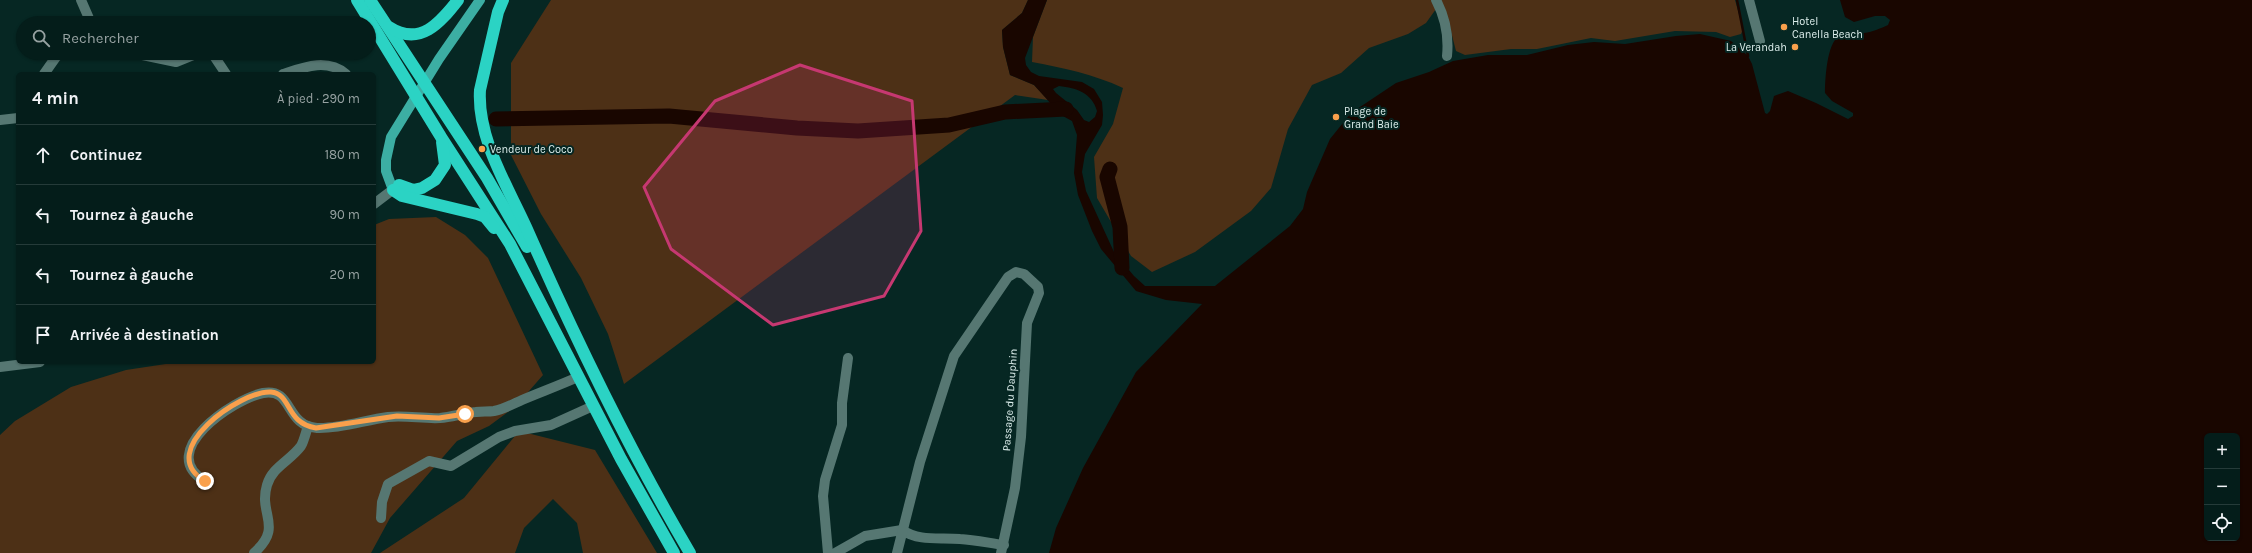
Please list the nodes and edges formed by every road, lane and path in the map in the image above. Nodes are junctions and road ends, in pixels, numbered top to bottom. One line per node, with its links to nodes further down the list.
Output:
1 (81, 0): 10 (street)
2 (357, 0): 11 (highway)
3 (370, 0): 12 (highway)
4 (458, 0): 12 (highway)
5 (480, 0): 27 (main road)
6 (503, 0): 9 (highway)
7 (1436, 0): 15 (street)
8 (1749, 0): 14 (street)
9 (496, 6): 30 (highway)
10 (88, 16)
11 (367, 16)
12 (388, 27): 30 (highway)
13 (376, 31): 26 (highway)
14 (1760, 41)
15 (1447, 56)
16 (54, 60): 20 (street)
17 (166, 60): 18 (street)
18 (181, 60)
19 (217, 60): 21 (street)
20 (45, 72)
21 (225, 72)
22 (290, 72): 23 (street)
23 (344, 72)
24 (16, 118): 25 (street)
25 (0, 120)
26 (441, 137): 27 (highway); 29 (highway)
27 (396, 187): 28 (street); 29 (highway)
28 (376, 202)
29 (534, 287): 34 (highway)
30 (557, 298): 35 (highway)
31 (848, 358): 46 (street)
32 (24, 364): 33 (street)
33 (0, 367)
34 (578, 377): 36 (highway); 37 (street)
35 (608, 400): 44 (highway); 45 (street)
36 (593, 406): 39 (street); 43 (highway)
37 (308, 426): 38 (street); 42 (street)
38 (205, 481)
39 (381, 518)
40 (902, 530): 41 (street); 41 (street, Passage du Dauphin); 47 (street); 48 (street)
41 (1003, 549)
42 (254, 553)
43 (674, 553)
44 (690, 553)
45 (696, 553)
46 (828, 553)
47 (835, 553)
48 (897, 553)

